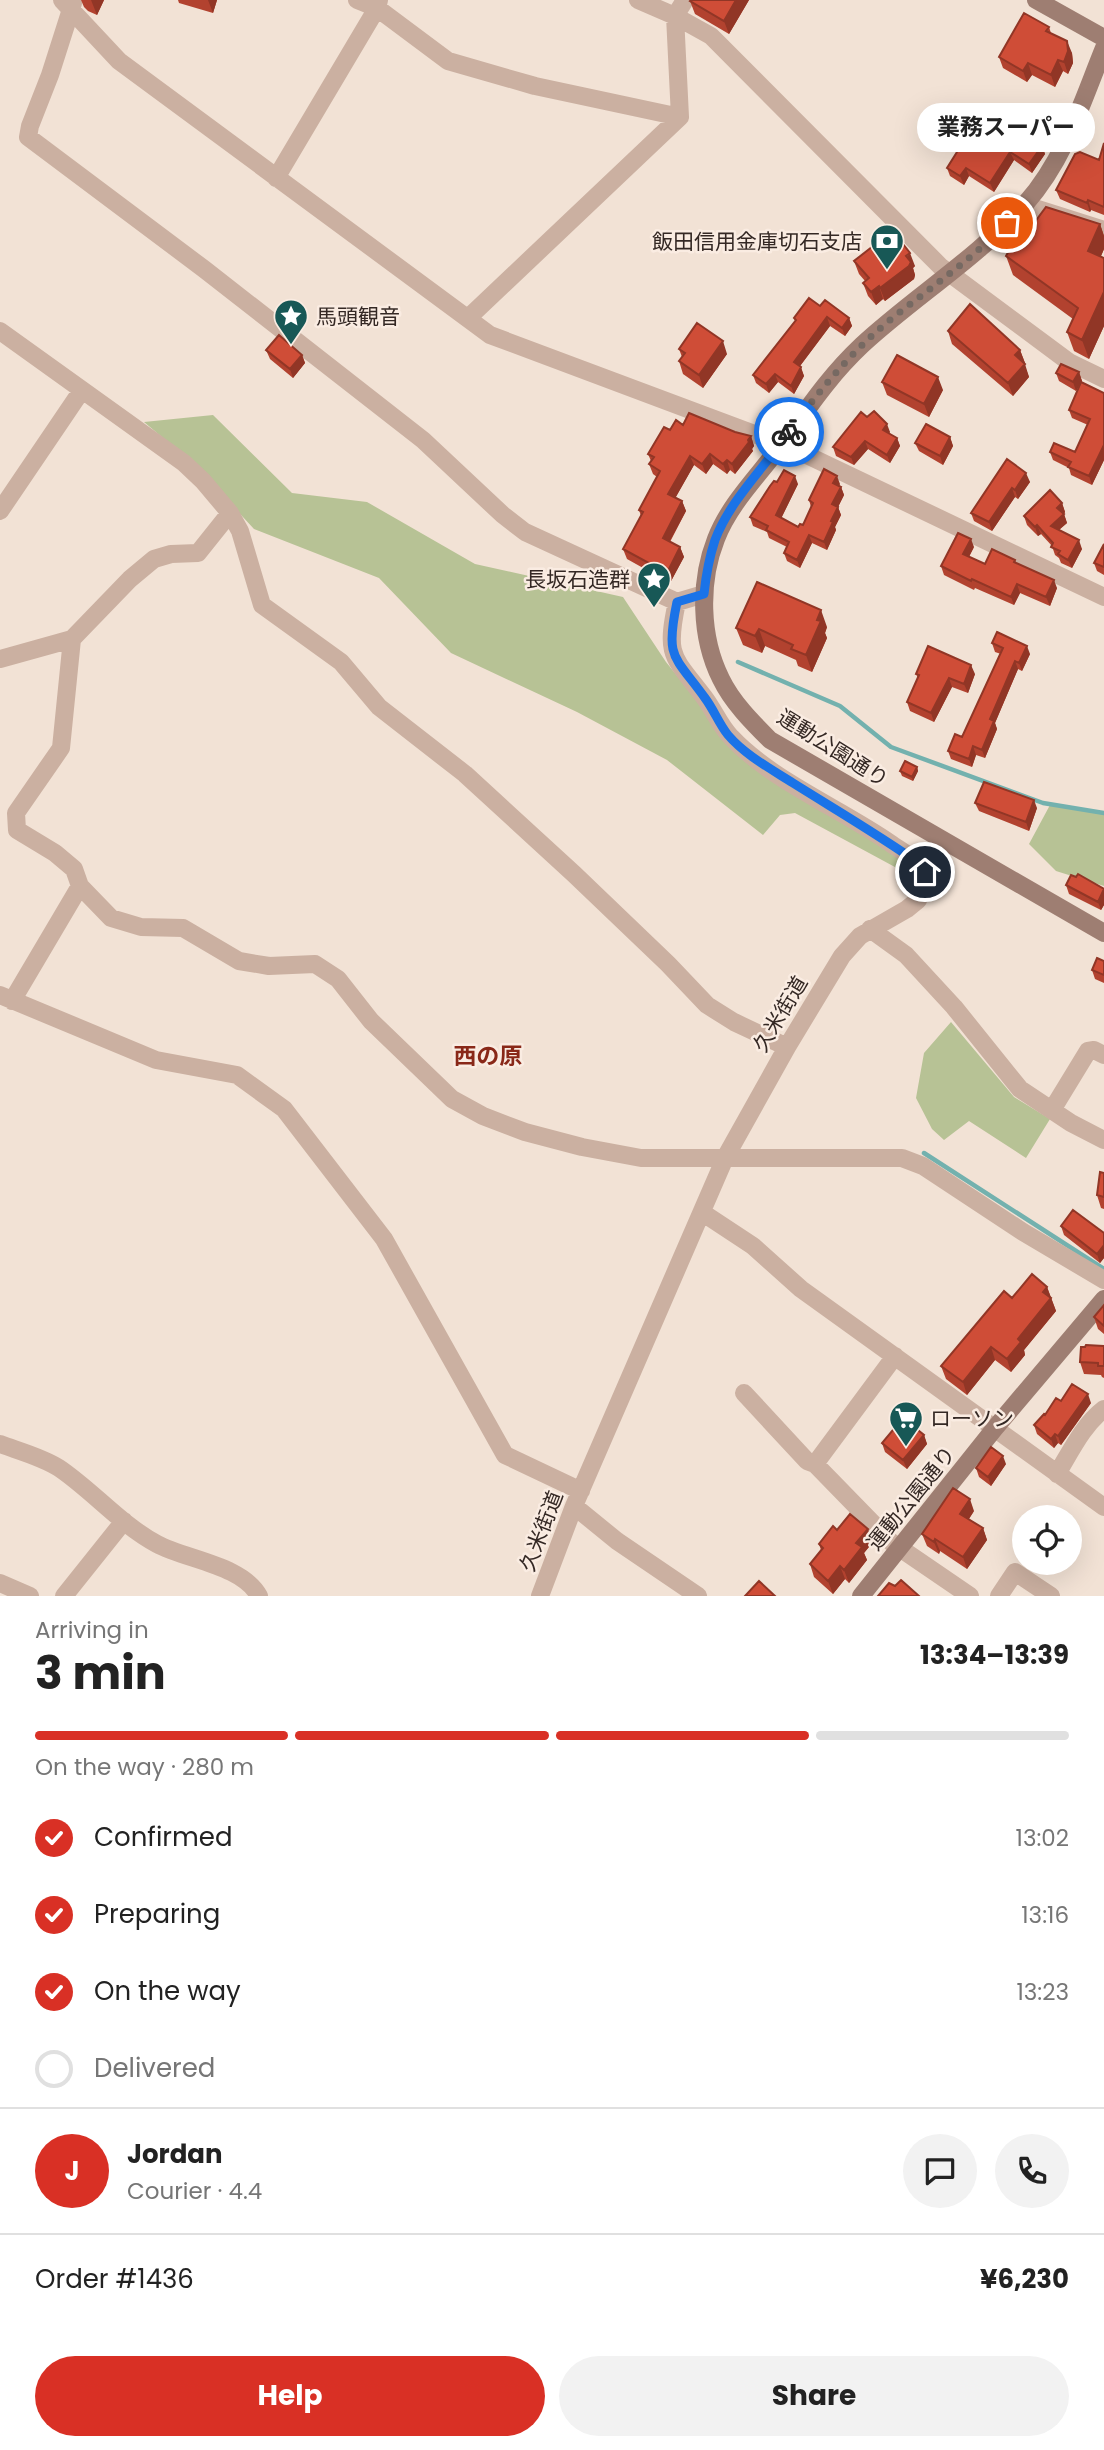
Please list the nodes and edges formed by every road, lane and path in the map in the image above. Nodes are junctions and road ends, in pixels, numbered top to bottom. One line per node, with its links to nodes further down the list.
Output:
1 (357, 0): 5 (street)
2 (638, 0): 6 (street)
3 (1036, 0): 7 (street)
4 (68, 3): 10 (street); 23 (street)
5 (378, 4): 9 (street); 10 (street)
6 (680, 8): 9 (street); 13 (street)
7 (1104, 38)
8 (1104, 48): 13 (street, 運動公園通り)
9 (680, 117): 14 (street)
10 (276, 178): 14 (street)
11 (1035, 208): 12 (street)
12 (1104, 230)
13 (950, 275): 16 (street); 18 (street, 運動公園通り)
14 (468, 318): 18 (street)
15 (0, 331): 17 (street)
16 (1104, 379)
17 (82, 390): 19 (street); 20 (street)
18 (781, 445): 21 (street, 運動公園通り); 22 (street)
19 (0, 511)
20 (230, 513): 24 (street); 30 (street)
21 (704, 594): 23 (street); 28 (street, 運動公園通り)
22 (1104, 597)
23 (677, 602): 27 (street, 久米街道)
24 (72, 639): 25 (street); 26 (street)
25 (0, 659)
26 (80, 886): 29 (street); 34 (street)
27 (870, 929): 30 (street, 久米街道); 32 (street)
28 (1104, 933)
29 (6, 998): 45 (street)
30 (787, 1047): 34 (street, 久米街道)
31 (1104, 1055): 32 (street)
32 (1052, 1110): 33 (street)
33 (1104, 1140)
34 (725, 1158): 35 (street, 久米街道); 36 (street)
35 (703, 1213): 38 (street); 45 (street, 久米街道)
36 (1104, 1280)
37 (1104, 1299): 41 (street, 運動公園通り)
38 (895, 1356): 41 (street); 43 (street)
39 (744, 1393): 43 (street)
40 (1104, 1409): 44 (street)
41 (995, 1429): 44 (street); 48 (street, 運動公園通り)
42 (2, 1448): 47 (street)
43 (815, 1464): 48 (street)
44 (1057, 1474): 46 (street)
45 (577, 1499): 53 (street, 久米街道); 54 (street)
46 (1104, 1507)
47 (124, 1521): 51 (street); 52 (street)
48 (900, 1548): 55 (street, 運動公園通り); 56 (street)
49 (0, 1583): 50 (street)
50 (30, 1596)
51 (64, 1596)
52 (259, 1596)
53 (540, 1596)
54 (698, 1596)
55 (861, 1596)
56 (970, 1596)
57 (999, 1596): 58 (street)
58 (1051, 1596)

